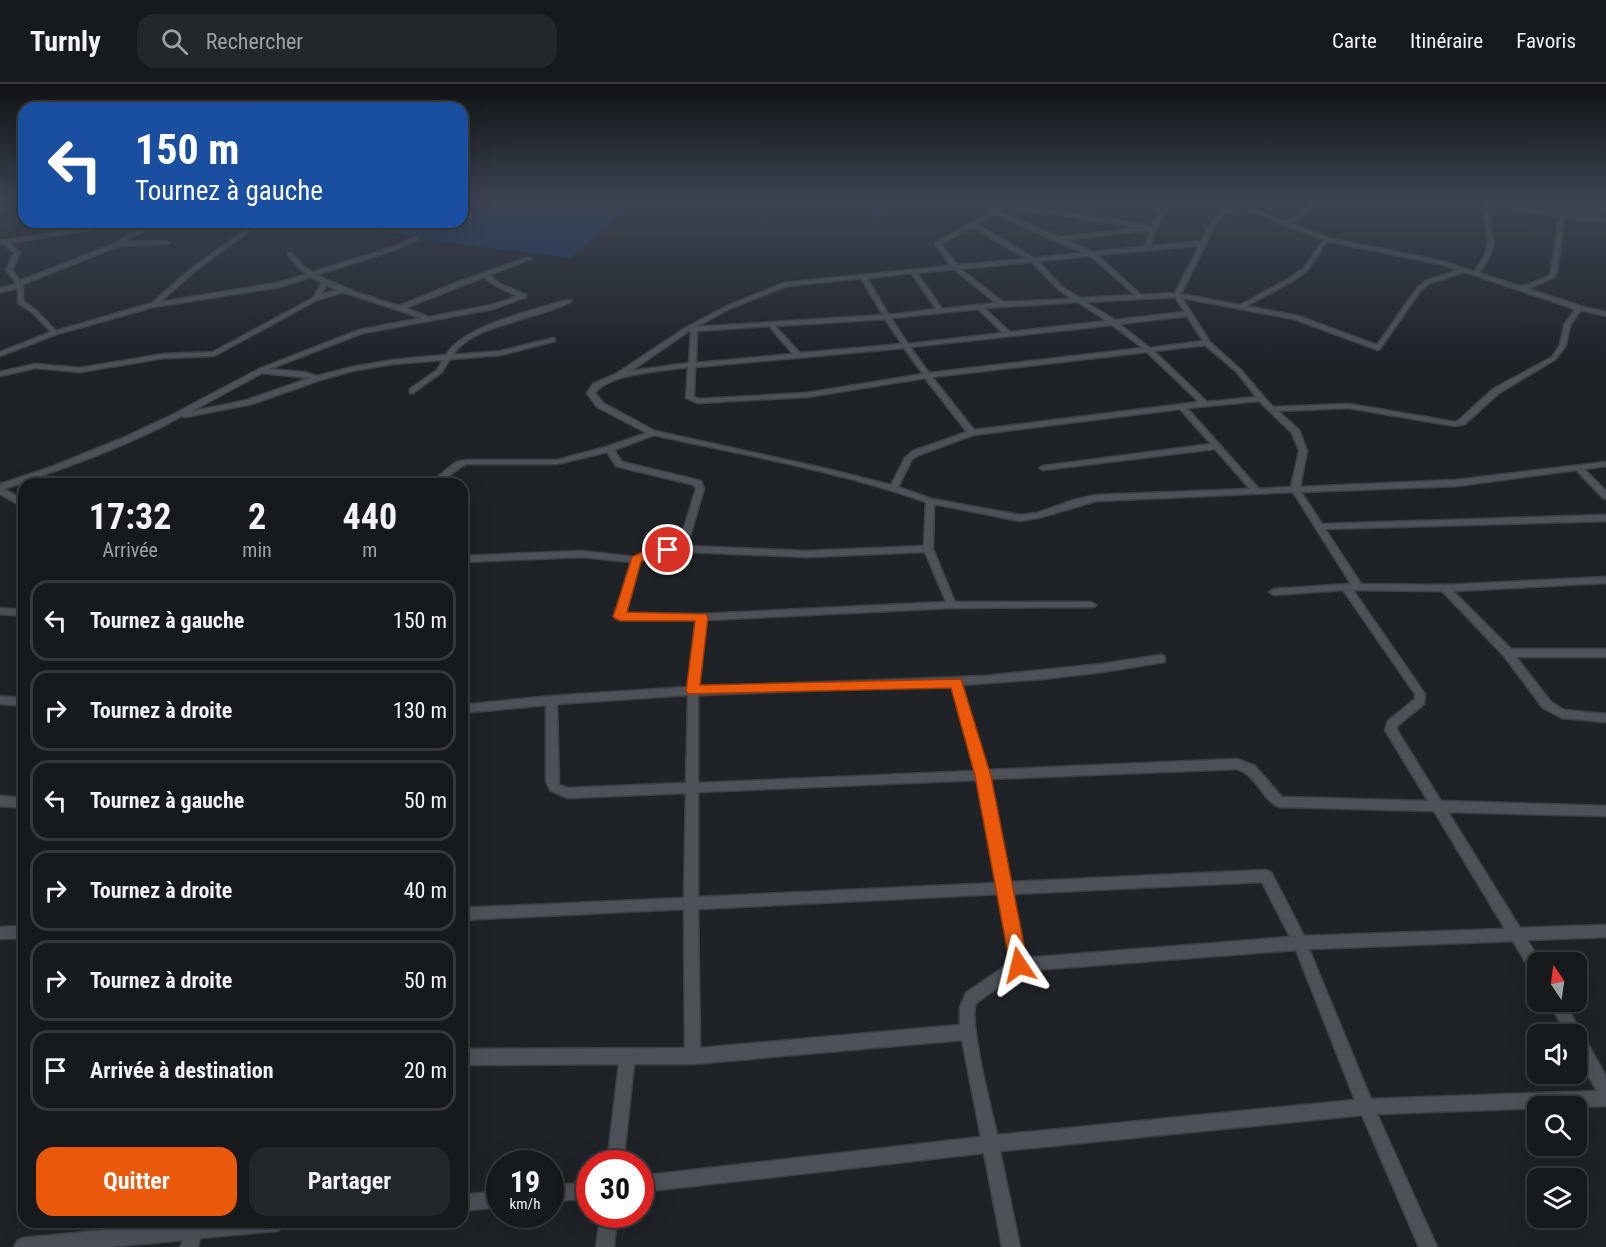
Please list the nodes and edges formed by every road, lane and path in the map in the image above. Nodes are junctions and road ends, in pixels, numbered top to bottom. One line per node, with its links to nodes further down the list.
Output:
1 (16, 255): 25 (street)
2 (90, 255): 25 (street)
3 (214, 255): 35 (street)
4 (291, 255): 22 (street)
5 (371, 255): 22 (street)
6 (946, 255): 17 (street)
7 (1025, 255): 16 (street)
8 (1090, 255): 16 (street)
9 (1093, 255): 29 (street)
10 (1197, 255): 30 (street)
11 (1315, 255): 37 (street)
12 (1399, 255): 18 (street)
13 (1490, 255): 20 (street)
14 (1557, 255): 26 (street)
15 (528, 259): 21 (street)
16 (1035, 261): 17 (street); 32 (street)
17 (956, 268): 19 (street); 34 (street)
18 (1466, 270): 20 (street); 37 (street)
19 (913, 272): 23 (street); 40 (street)
20 (1476, 273): 26 (street)
21 (484, 274): 38 (street); 44 (street)
22 (314, 276): 24 (street); 35 (street)
23 (863, 276): 43 (street); 47 (street)
24 (325, 283): 28 (street); 31 (street)
25 (20, 284): 27 (street); 48 (street)
26 (1523, 289): 39 (street)
27 (0, 290)
28 (344, 290): 31 (street); 38 (street)
29 (1138, 295): 30 (street); 32 (street)
30 (1177, 295): 37 (street); 41 (street)
31 (315, 299): 59 (street)
32 (1075, 299): 34 (street); 45 (street)
33 (569, 301): 56 (street)
34 (1002, 304): 36 (street)
35 (152, 305): 48 (street)
36 (980, 306): 40 (street); 49 (street)
37 (1242, 306)
38 (402, 308): 44 (street)
39 (1579, 308): 42 (street); 67 (street)
40 (940, 311): 43 (street)
41 (1188, 314): 45 (street); 51 (street)
42 (1606, 314)
43 (885, 317): 46 (street); 52 (street)
44 (429, 318): 58 (street)
45 (1113, 321): 49 (street); 53 (street)
46 (771, 325): 47 (street); 55 (street)
47 (691, 329): 57 (street); 61 (street)
48 (55, 333): 54 (street)
49 (1008, 334): 52 (street)
50 (553, 340): 56 (street)
51 (1207, 343): 53 (street); 64 (street)
52 (905, 346): 55 (street); 60 (street)
53 (1149, 350): 60 (street); 65 (street)
54 (0, 354)
55 (798, 355): 57 (street)
56 (448, 357): 62 (street); 63 (street)
57 (691, 365): 60 (street); 61 (street)
58 (261, 370): 62 (street); 68 (street)
59 (0, 374)
60 (925, 375): 70 (street)
61 (619, 376): 69 (street)
62 (317, 378): 68 (street)
63 (413, 391)
64 (1261, 399): 65 (street); 67 (street)
65 (1205, 404): 66 (street)
66 (1183, 408): 70 (street); 71 (street)
67 (1271, 409): 81 (street)
68 (175, 417): 76 (street)
69 (653, 433): 72 (street); 80 (street)
70 (972, 433): 80 (street)
71 (1217, 446): 74 (street); 82 (street)
72 (609, 449): 77 (street); 88 (street)
73 (1606, 464): 75 (street)
74 (1044, 468)
75 (1578, 468): 81 (street); 83 (street)
76 (28, 478)
77 (441, 478)
78 (18, 482): 79 (street)
79 (0, 488): 84 (street)
80 (893, 488): 85 (street)
81 (1295, 489): 82 (street); 87 (street)
82 (1256, 490): 85 (street)
83 (1606, 496)
84 (18, 500)
85 (930, 501): 89 (street)
86 (1606, 518): 87 (street)
87 (1320, 527): 94 (street)
88 (682, 549): 89 (street); 91 (street)
89 (928, 549): 97 (street)
90 (468, 559): 91 (street)
91 (636, 560): 101 (street)
92 (1606, 580): 95 (street)
93 (1346, 587): 94 (street); 96 (street); 116 (street)
94 (1358, 587): 95 (street)
95 (1445, 588): 102 (street)
96 (1274, 592)
97 (952, 605): 98 (street); 101 (street)
98 (1091, 605)
99 (0, 611): 100 (street)
100 (18, 612)
101 (702, 617): 106 (street)
102 (1508, 652): 103 (street); 111 (street)
103 (1606, 653)
104 (1160, 659): 105 (street)
105 (956, 683): 106 (street); 112 (street)
106 (693, 691): 108 (street); 113 (street)
107 (0, 700): 109 (street)
108 (551, 700): 110 (street); 113 (street)
109 (18, 702)
110 (468, 708)
111 (1606, 718)
112 (983, 776): 113 (street); 116 (street); 118 (street)
113 (694, 787): 119 (street)
114 (0, 801): 115 (street)
115 (18, 802)
116 (1438, 807): 117 (street); 124 (street)
117 (1606, 811)
118 (1004, 887): 119 (street); 125 (street); 127 (street)
119 (691, 905): 120 (street); 129 (street)
120 (468, 914)
121 (1606, 931): 124 (street)
122 (18, 932): 123 (street)
123 (0, 933)
124 (1517, 934): 125 (street); 126 (street)
125 (1300, 943): 127 (street); 135 (street)
126 (1528, 952)
127 (1019, 965): 128 (street)
128 (968, 1032): 129 (street); 136 (street)
129 (693, 1056): 132 (street)
130 (1587, 1056): 133 (street)
131 (468, 1057): 132 (street)
132 (627, 1057): 137 (street)
133 (1606, 1091)
134 (1606, 1098): 135 (street)
135 (1366, 1107): 136 (street); 148 (street)
136 (992, 1144): 138 (street); 147 (street)
137 (617, 1150)
138 (654, 1182)
139 (486, 1200): 140 (street)
140 (468, 1202)
141 (247, 1228): 144 (street)
142 (607, 1228): 146 (street)
143 (122, 1230): 144 (street); 145 (street)
144 (191, 1239)
145 (23, 1247)
146 (605, 1247)
147 (1011, 1247)
148 (1428, 1247)

